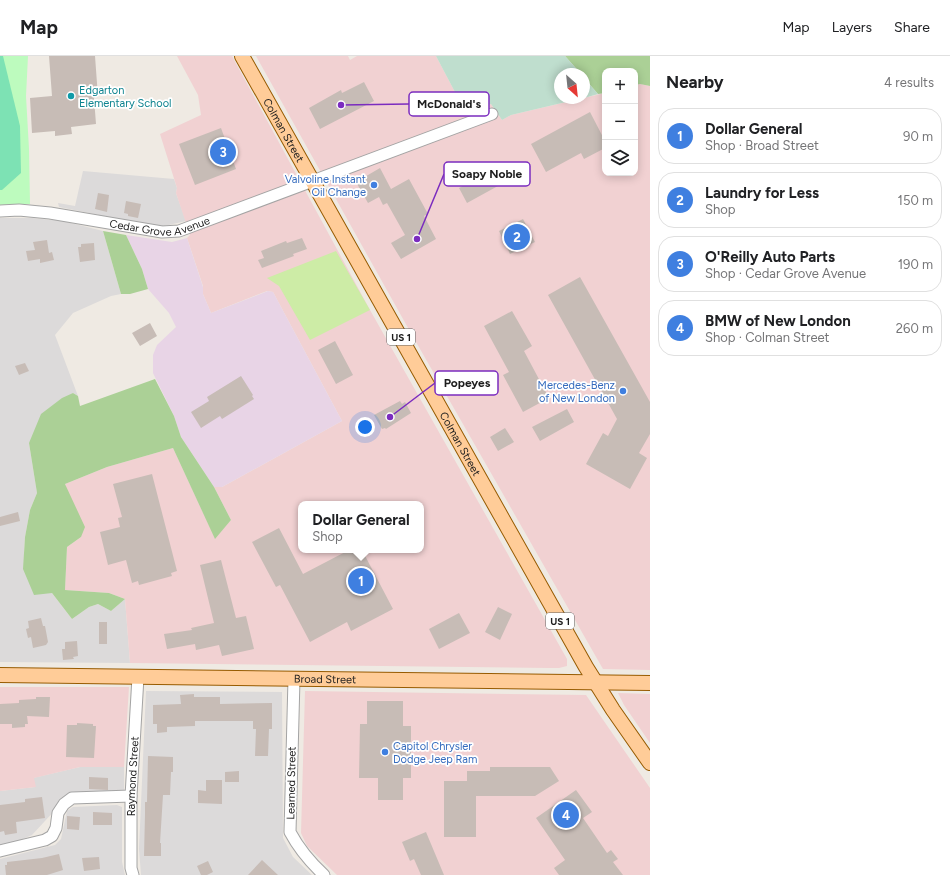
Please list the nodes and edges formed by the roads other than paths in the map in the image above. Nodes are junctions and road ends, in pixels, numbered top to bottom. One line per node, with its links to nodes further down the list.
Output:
1 (242, 56): 3 (main road, Colman Street / US 1)
2 (492, 114): 3 (street, Cedar Grove Avenue)
3 (313, 181): 4 (street, Cedar Grove Avenue); 8 (main road, Colman Street / US 1)
4 (0, 211)
5 (0, 676): 6 (main road, Broad Street)
6 (138, 677): 7 (main road, Broad Street); 11 (street, Raymond Street)
7 (294, 679): 8 (main road, Broad Street); 14 (street, Learned Street)
8 (596, 682): 9 (main road, Broad Street); 10 (main road, Colman Street / US 1)
9 (650, 683)
10 (650, 764)
11 (131, 796): 12 (street); 13 (street, Raymond Street)
12 (0, 851)
13 (133, 875)
14 (324, 875)

